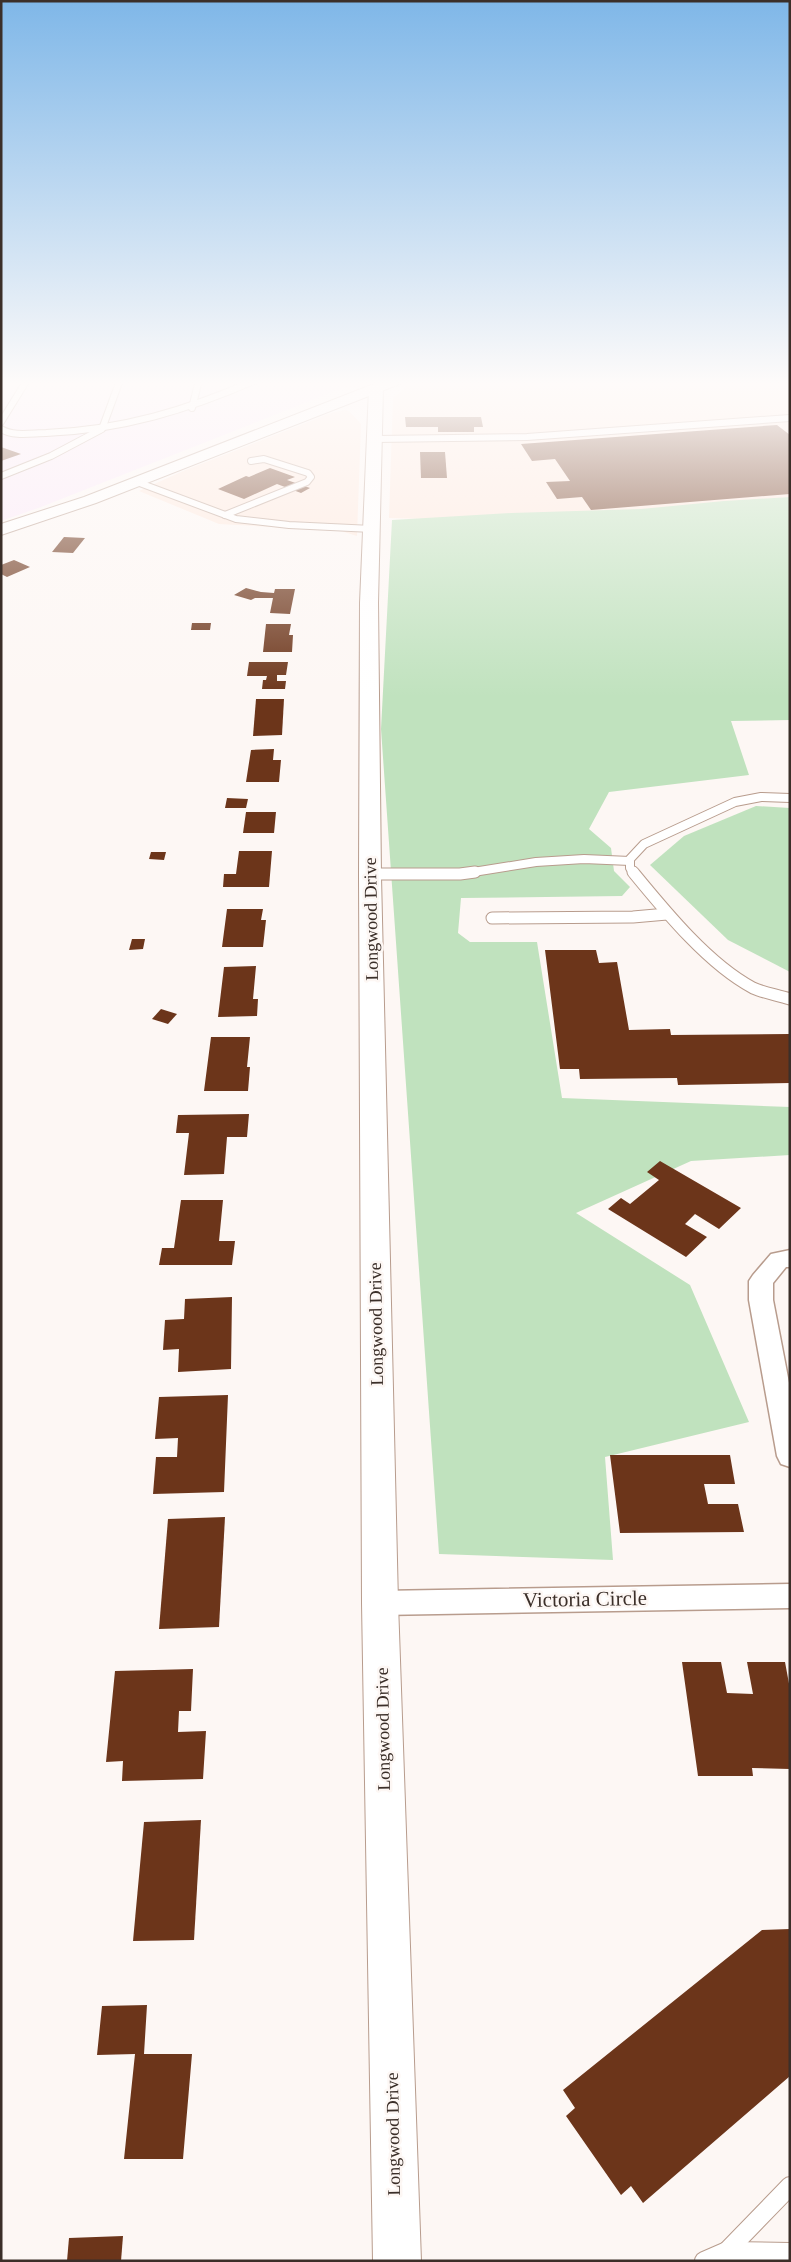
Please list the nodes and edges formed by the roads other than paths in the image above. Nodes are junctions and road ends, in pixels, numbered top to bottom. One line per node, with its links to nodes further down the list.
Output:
1 (127, 486): 7 (main road)
2 (146, 486): 5 (lane)
3 (298, 486): 5 (lane)
4 (373, 486): 6 (main road, Longwood Drive)
5 (225, 515): 6 (lane)
6 (372, 529): 10 (main road, Longwood Drive)
7 (1, 530)
8 (790, 798): 9 (lane)
9 (630, 861): 10 (lane); 11 (lane)
10 (370, 874): 17 (main road, Longwood Drive)
11 (667, 914): 12 (lane); 13 (lane)
12 (492, 918)
13 (790, 999)
14 (790, 1258): 15 (street)
15 (790, 1456)
16 (790, 1596): 17 (street, Victoria Circle)
17 (380, 1602): 21 (main road, Longwood Drive)
18 (790, 2186): 19 (lane)
19 (727, 2251): 20 (lane); 22 (lane)
20 (790, 2252)
21 (396, 2261)
22 (704, 2261)

